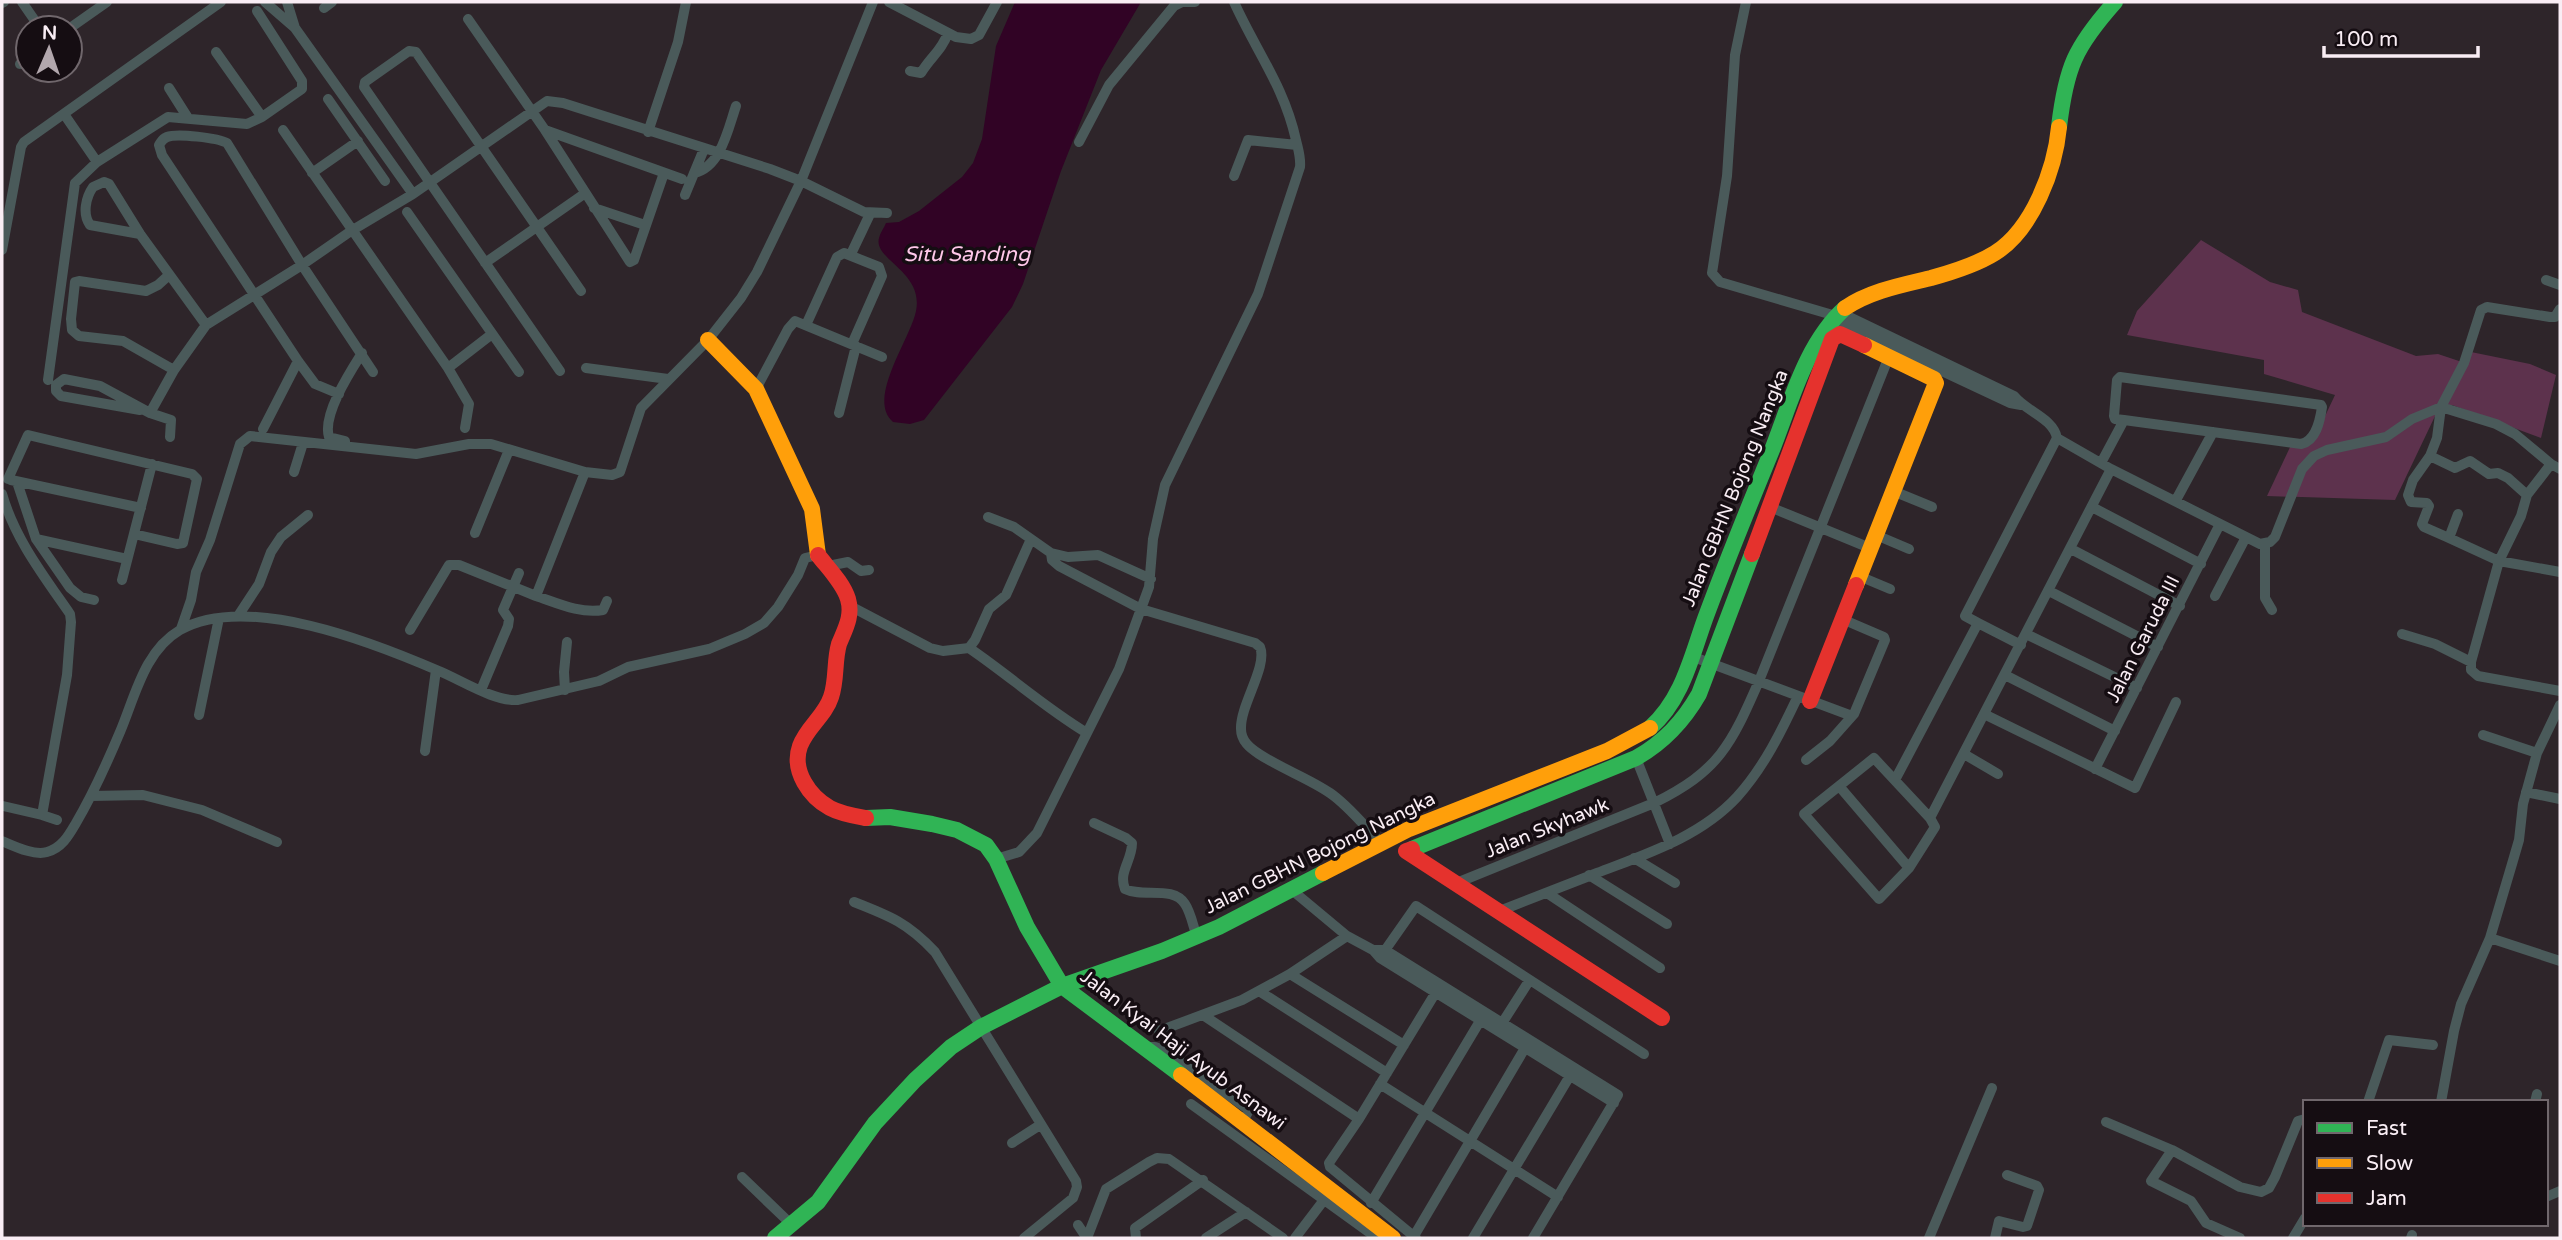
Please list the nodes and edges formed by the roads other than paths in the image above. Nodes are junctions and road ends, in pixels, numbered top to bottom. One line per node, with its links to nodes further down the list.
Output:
1 (221, 2): 24 (street)
2 (265, 2): 16 (street)
3 (287, 2): 16 (street)
4 (686, 2): 29 (street)
5 (873, 2): 43 (street)
6 (889, 2): 17 (street)
7 (997, 2): 17 (street)
8 (1195, 2): 31 (street)
9 (1234, 2): 32 (street)
10 (1746, 2): 66 (street)
11 (2115, 2): 66 (street)
12 (100, 4): 14 (street)
13 (257, 11): 25 (street)
14 (84, 17)
15 (468, 19): 23 (street)
16 (295, 28): 45 (street)
17 (948, 33): 19 (street)
18 (216, 52): 25 (street)
19 (910, 71)
20 (169, 88): 26 (street)
21 (328, 99): 30 (street)
22 (736, 106): 35 (street)
23 (531, 111): 28 (street); 29 (street); 33 (street)
24 (64, 114): 36 (street); 56 (street)
25 (262, 117): 26 (street)
26 (188, 118): 36 (street)
27 (283, 130): 37 (street)
28 (545, 130): 38 (street); 46 (street)
29 (648, 132): 34 (street)
30 (358, 141): 37 (street); 42 (street)
31 (1079, 142)
32 (1297, 145): 40 (street); 139 (street)
33 (480, 146): 44 (street); 44 (street); 53 (street)
34 (704, 149): 35 (street); 39 (street)
35 (717, 153): 39 (street); 43 (street)
36 (97, 162): 84 (street)
37 (312, 173): 54 (street)
38 (664, 173): 41 (street); 52 (street)
39 (694, 173): 47 (street)
40 (1234, 176)
41 (682, 179)
42 (385, 181)
43 (802, 181): 50 (street); 70 (street)
44 (428, 182): 45 (street); 58 (street)
45 (413, 194): 54 (street)
46 (584, 194): 48 (street); 53 (street)
47 (685, 195)
48 (594, 208): 52 (street); 52 (street)
49 (407, 212): 69 (street)
50 (870, 214): 51 (street); 57 (street)
51 (887, 214)
52 (645, 225)
53 (536, 226): 58 (street); 63 (street)
54 (352, 231): 59 (street); 76 (street)
55 (140, 234): 55 (street); 60 (street)
56 (2, 250)
57 (851, 254): 67 (street); 71 (street)
58 (485, 263): 79 (street)
59 (302, 265): 64 (street); 64 (street); 72 (street)
60 (169, 275): 68 (street); 78 (street)
61 (2546, 280): 62 (street)
62 (2560, 285)
63 (581, 291)
64 (255, 295): 68 (street); 75 (street)
65 (2560, 309): 88 (street)
66 (1836, 316): 96 (street); 163 (street, Jalan GBHN Bojong Nangka)
67 (806, 324): 71 (street); 86 (street)
68 (205, 325): 78 (street)
69 (492, 334): 76 (street); 81 (street)
70 (708, 340): 83 (street); 86 (street)
71 (854, 345): 73 (street); 90 (street)
72 (362, 353): 80 (street); 87 (street)
73 (882, 357)
74 (1888, 359): 107 (street); 111 (street); 119 (street, Jalan Skyhawk)
75 (298, 361): 82 (street); 85 (street)
76 (448, 368): 92 (street)
77 (586, 368): 83 (street)
78 (174, 370): 89 (street)
79 (560, 371)
80 (373, 372)
81 (519, 372)
82 (291, 378): 85 (street); 93 (street)
83 (668, 379): 105 (street)
84 (48, 380)
85 (315, 384): 87 (street)
86 (756, 389): 132 (street)
87 (339, 394): 98 (street)
88 (2441, 407): 100 (street); 103 (street); 127 (street)
89 (145, 411): 89 (street); 95 (street)
90 (839, 413)
91 (2124, 420): 94 (street); 94 (street); 102 (street)
92 (465, 428)
93 (263, 429)
94 (2213, 432): 110 (street)
95 (170, 437)
96 (2057, 438): 102 (street); 155 (street)
97 (303, 443): 99 (street); 104 (street); 156 (street)
98 (384, 445)
99 (509, 450): 105 (street); 120 (street)
100 (2430, 456): 109 (street); 124 (street)
101 (152, 464): 106 (street); 113 (street); 121 (street)
102 (2106, 466): 110 (street); 114 (street)
103 (2555, 467): 109 (street)
104 (294, 472)
105 (585, 472): 144 (street)
106 (9, 480): 113 (street); 123 (street)
107 (1893, 491): 112 (street); 126 (street)
108 (2, 494): 196 (street)
109 (2527, 495): 133 (street)
110 (2176, 500): 118 (street)
111 (1770, 507): 119 (street); 165 (street)
112 (1932, 507)
113 (141, 508): 121 (street)
114 (2092, 508): 129 (street); 134 (street)
115 (2458, 514): 124 (street)
116 (308, 515): 152 (street)
117 (988, 517): 125 (street)
118 (2220, 524): 122 (street); 134 (street, Jalan Garuda III)
119 (1819, 528): 126 (street); 168 (street, Jalan Skyhawk)
120 (475, 533)
121 (134, 534): 131 (street)
122 (2246, 537): 127 (street); 145 (street)
123 (36, 538): 131 (street); 146 (street)
124 (2449, 538): 133 (street)
125 (1031, 540): 130 (street); 162 (street)
126 (1873, 541): 128 (street); 138 (street)
127 (2265, 544): 151 (street)
128 (1909, 549)
129 (2071, 549): 143 (street); 149 (street)
130 (1051, 554): 139 (street); 150 (street)
131 (127, 559): 140 (street)
132 (823, 561): 135 (street); 148 (street); 171 (street)
133 (2499, 561): 136 (street); 164 (street)
134 (2201, 564): 149 (street, Jalan Garuda III)
135 (869, 570)
136 (2560, 572)
137 (519, 573): 141 (street)
138 (1859, 576): 142 (street); 154 (street)
139 (1151, 579): 150 (street)
140 (122, 580)
141 (513, 588): 144 (street); 157 (street); 170 (street)
142 (1890, 589)
143 (2049, 591): 159 (street); 161 (street)
144 (536, 596): 147 (street)
145 (2215, 596)
146 (94, 600)
147 (607, 601)
148 (850, 606): 162 (street); 206 (street, Jalan Kyai Haji Ayub Asnawi)
149 (2180, 606): 161 (street, Jalan Garuda III)
150 (1141, 608): 180 (street); 200 (street)
151 (2272, 610)
152 (238, 616): 153 (street); 166 (street)
153 (219, 618): 156 (street); 176 (street)
154 (1842, 619): 173 (street); 178 (street)
155 (1978, 623): 159 (street); 189 (street)
156 (181, 629): 192 (street)
157 (410, 630)
158 (2402, 634): 164 (street)
159 (2023, 640): 167 (street); 169 (street)
160 (568, 642): 171 (street)
161 (2158, 647): 169 (street, Jalan Garuda III)
162 (969, 648): 180 (street)
163 (1691, 656): 165 (street); 200 (street, Jalan GBHN Bojong Nangka)
164 (2471, 662): 172 (street)
165 (1710, 663): 168 (street); 185 (street)
166 (436, 670): 170 (street); 182 (street)
167 (2005, 675): 177 (street); 179 (street)
168 (1759, 681): 173 (street); 194 (street, Jalan Skyhawk)
169 (2137, 688): 179 (street, Jalan Garuda III)
170 (481, 690): 171 (street)
171 (565, 690)
172 (2560, 691)
173 (1804, 698): 178 (street); 203 (street)
174 (2176, 702): 187 (street)
175 (2558, 712): 183 (street)
176 (199, 715)
177 (1984, 715): 184 (street); 187 (street)
178 (1852, 716): 186 (street)
179 (2115, 731): 187 (street, Jalan Garuda III)
180 (1087, 733): 206 (street)
181 (2483, 735): 183 (street)
182 (425, 751)
183 (2537, 753): 191 (street)
184 (1964, 754): 188 (street); 197 (street)
185 (1636, 758): 194 (street); 204 (street)
186 (1806, 760)
187 (2095, 769)
188 (1998, 774)
189 (1895, 780): 190 (street); 197 (street)
190 (1839, 786): 207 (street); 207 (street)
191 (2526, 792): 193 (street); 218 (street)
192 (91, 796): 201 (street); 202 (street)
193 (2560, 799)
194 (1654, 803): 203 (street); 210 (street, Jalan Skyhawk)
195 (3, 806): 196 (street)
196 (42, 815): 198 (street)
197 (1930, 818): 207 (street)
198 (57, 820)
199 (1094, 823): 217 (street)
200 (1385, 840): 204 (street); 211 (street, Jalan GBHN Bojong Nangka)
201 (2, 841)
202 (277, 842)
203 (1670, 845): 205 (street)
204 (1406, 851): 210 (street)
205 (1634, 858): 208 (street); 209 (street)
206 (996, 859): 224 (street, Jalan Kyai Haji Ayub Asnawi)
207 (1909, 868)
208 (1589, 876): 212 (street); 215 (street)
209 (1675, 883)
210 (1454, 884): 214 (street)
211 (1293, 891): 216 (street); 217 (street, Jalan GBHN Bojong Nangka)
212 (1547, 893): 214 (street); 221 (street)
213 (854, 902): 230 (street)
214 (1497, 912): 229 (street)
215 (1667, 925)
216 (1347, 936): 219 (street); 222 (street)
217 (1197, 937): 224 (street, Jalan GBHN Bojong Nangka)
218 (2490, 938): 220 (street); 244 (street)
219 (1379, 953): 223 (street); 225 (street)
220 (2560, 961)
221 (1660, 968)
222 (1290, 974): 226 (street); 233 (street)
223 (1529, 981): 231 (street); 237 (street)
224 (1062, 986): 230 (street, Jalan GBHN Bojong Nangka); 235 (street, Jalan Kyai Haji Ayub Asnawi)
225 (1438, 989): 228 (street); 233 (street)
226 (1259, 991): 227 (street); 239 (street)
227 (1203, 1014): 232 (street); 246 (street)
228 (1483, 1016): 231 (street); 245 (street)
229 (1662, 1018)
230 (981, 1027): 250 (street); 264 (street, Jalan GBHN Bojong Nangka)
231 (1500, 1027): 236 (street); 238 (street)
232 (1160, 1031)
233 (1404, 1045): 239 (street)
234 (2433, 1045): 243 (street)
235 (1144, 1047): 242 (street, Jalan Kyai Haji Ayub Asnawi); 248 (street)
236 (1525, 1048): 238 (street); 251 (street)
237 (1644, 1055)
238 (1572, 1072): 254 (street); 259 (street)
239 (1387, 1073): 240 (street)
240 (1380, 1084): 245 (street); 246 (street)
241 (1992, 1088): 278 (street)
242 (1209, 1095): 248 (street, Jalan Kyai Haji Ayub Asnawi); 258 (street)
243 (2369, 1100)
244 (2441, 1100)
245 (1425, 1113): 251 (street); 260 (street)
246 (1359, 1119): 260 (street)
247 (2303, 1120): 253 (street)
248 (1243, 1121): 258 (street, Jalan Kyai Haji Ayub Asnawi)
249 (2106, 1122): 253 (street)
250 (1040, 1125): 252 (street); 268 (street)
251 (1470, 1141): 254 (street); 266 (street)
252 (1012, 1143)
253 (2172, 1150): 280 (street)
254 (1514, 1169): 259 (street); 276 (street)
255 (2007, 1175): 265 (street)
256 (742, 1177): 264 (street)
257 (1203, 1180): 261 (street); 269 (street); 270 (street)
258 (1327, 1196): 273 (street); 274 (street); 275 (street, Jalan Kyai Haji Ayub Asnawi)
259 (1558, 1196): 277 (street)
260 (1371, 1203): 266 (street)
261 (1246, 1212): 271 (street); 272 (street)
262 (2303, 1221): 281 (street)
263 (1077, 1224): 269 (street)
264 (792, 1226): 267 (street, Jalan GBHN Bojong Nangka)
265 (2023, 1233): 279 (street)
266 (1415, 1237)
267 (775, 1238)
268 (1024, 1238)
269 (1086, 1238)
270 (1136, 1238)
271 (1206, 1238)
272 (1283, 1238)
273 (1295, 1238)
274 (1377, 1238)
275 (1393, 1238)
276 (1473, 1238)
277 (1533, 1238)
278 (1929, 1238)
279 (1995, 1238)
280 (2240, 1238)
281 (2292, 1238)

